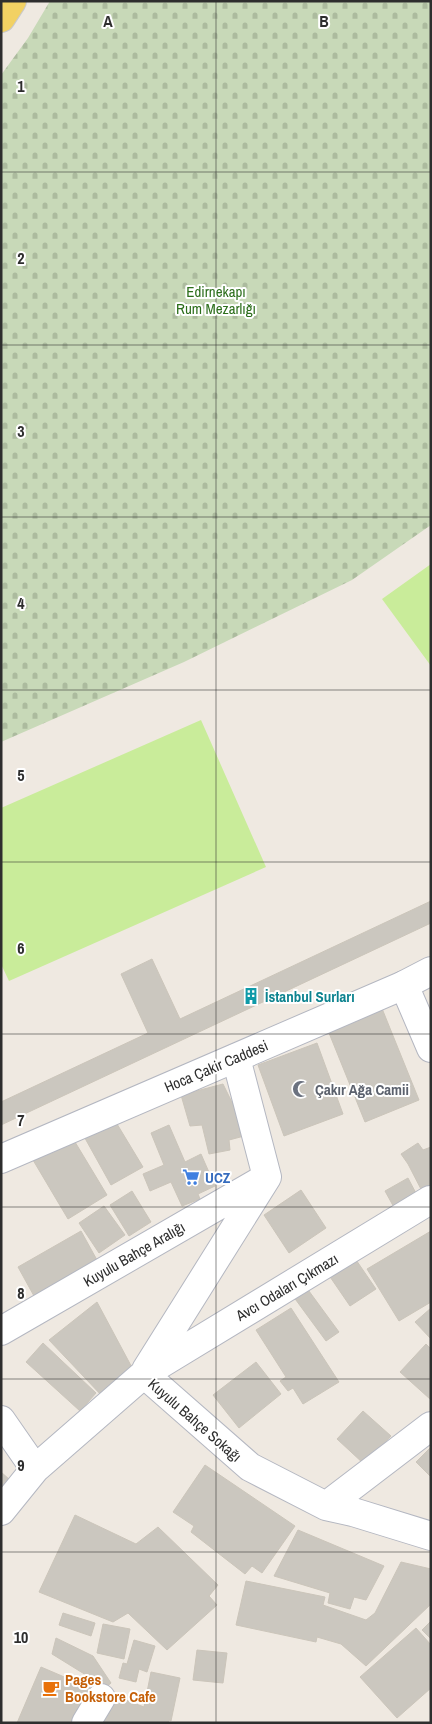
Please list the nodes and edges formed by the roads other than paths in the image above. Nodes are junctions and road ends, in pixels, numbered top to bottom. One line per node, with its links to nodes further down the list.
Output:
1 (12, 1): 2 (main road)
2 (1, 18)
3 (431, 971): 4 (street, Hoca Çakir Caddesi)
4 (404, 985): 5 (street); 6 (street, Hoca Çakir Caddesi)
5 (431, 1048)
6 (236, 1058): 7 (street, Hoca Çakir Caddesi); 8 (street)
7 (1, 1159)
8 (267, 1177): 10 (street, Kuyulu Bahçe Aralığı); 11 (street)
9 (431, 1202): 11 (street, Avcı Odaları Çıkmazı)
10 (1, 1331)
11 (144, 1374): 14 (street, Kuyulu Bahçe Sokağı); 15 (street, Kuyulu Bahçe Sokağı)
12 (1, 1420): 14 (street)
13 (431, 1426): 15 (street)
14 (35, 1469): 16 (street, Kuyulu Bahçe Sokağı)
15 (326, 1506): 17 (street, Kuyulu Bahçe Sokağı)
16 (1, 1511)
17 (431, 1536)
18 (101, 1698): 19 (street)
19 (86, 1723)

